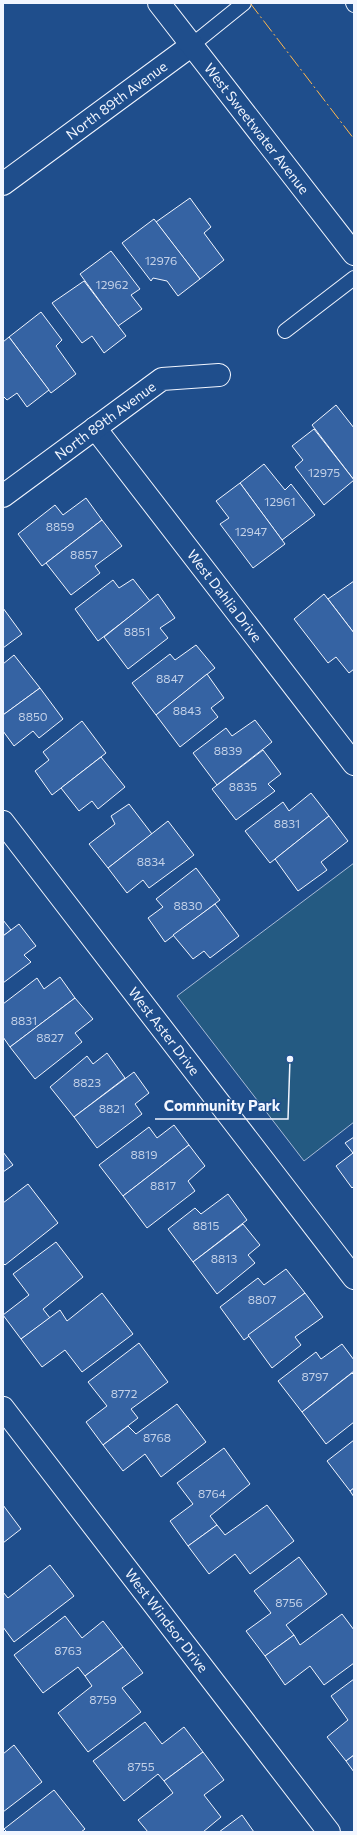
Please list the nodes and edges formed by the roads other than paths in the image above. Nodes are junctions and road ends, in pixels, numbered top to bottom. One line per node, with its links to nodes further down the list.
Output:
1 (159, 3): 3 (street, West Sweetwater Avenue)
2 (244, 3): 3 (lane)
3 (192, 45): 4 (street, North 89th Avenue); 5 (street, West Sweetwater Avenue)
4 (3, 184)
5 (354, 254)
6 (354, 278): 7 (lane)
7 (284, 331)
8 (219, 375): 9 (street, North 89th Avenue)
9 (95, 428): 10 (street, North 89th Avenue); 11 (street, West Dahlia Drive)
10 (3, 496)
11 (354, 764)
12 (3, 822): 13 (street, West Aster Drive)
13 (354, 1278)
14 (3, 1408): 15 (street, West Windsor Drive)
15 (329, 1832)

